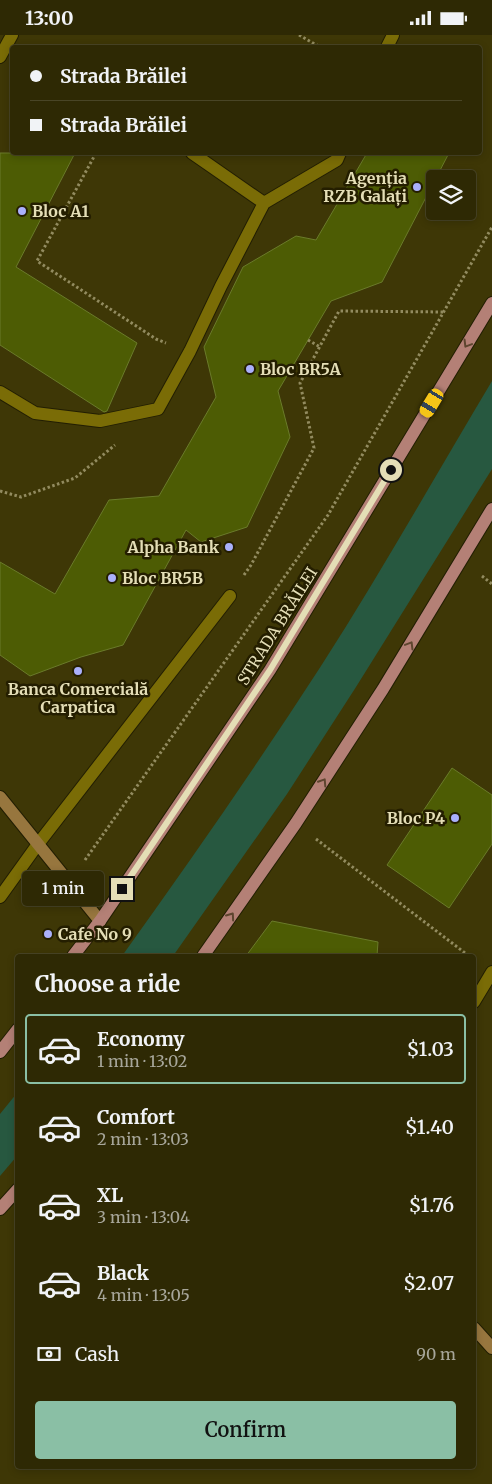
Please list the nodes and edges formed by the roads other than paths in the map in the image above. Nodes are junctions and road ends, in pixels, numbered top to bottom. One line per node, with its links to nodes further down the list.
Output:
1 (12, 35): 2 (street)
2 (0, 57)
3 (195, 155): 5 (street)
4 (339, 155): 5 (street)
5 (264, 203): 7 (street)
6 (492, 303): 13 (main road, STRADA BRĂILEI, one-way to 13)
7 (0, 392)
8 (492, 509): 15 (main road, one-way to 8)
9 (230, 596): 11 (street)
10 (0, 797): 11 (street)
11 (38, 844): 12 (street); 13 (street)
12 (0, 897)
13 (100, 921): 14 (main road, STRADA BRĂILEI)
14 (75, 954)
15 (204, 954)
16 (492, 972): 17 (street)
17 (476, 999)
18 (15, 1033): 19 (main road)
19 (0, 1052)
20 (15, 1192): 21 (main road)
21 (0, 1209)
22 (476, 1330): 23 (street)
23 (492, 1348)

